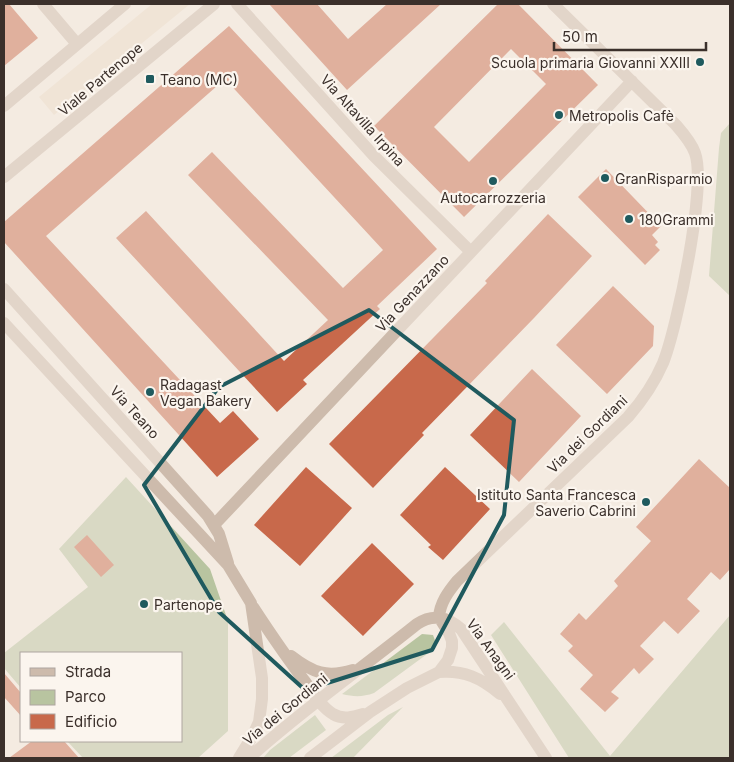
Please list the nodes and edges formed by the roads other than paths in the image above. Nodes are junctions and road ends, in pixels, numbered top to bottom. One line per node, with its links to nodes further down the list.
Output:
1 (43, 4): 6 (street)
2 (125, 4): 6 (street)
3 (214, 4): 9 (street, Viale Partenope)
4 (238, 4): 10 (street, Via Altavilla Irpina)
5 (553, 4): 7 (street, Via dei Gordiani)
6 (77, 44): 8 (street)
7 (632, 81): 10 (street, Via Genazzano); 18 (street, Via dei Gordiani)
8 (4, 106)
9 (4, 178)
10 (471, 252): 15 (street, Via Genazzano)
11 (4, 289): 13 (street, Via Teano)
12 (4, 323): 14 (street, Via Teano)
13 (41, 330): 14 (street); 15 (street, Via Teano)
14 (24, 345): 16 (street, Via Teano)
15 (214, 525): 16 (street, Via Teano)
16 (228, 565): 17 (street, Via Teano)
17 (251, 603): 19 (street); 25 (street, Via Teano)
18 (439, 617): 20 (street, Via dei Gordiani); 21 (street); 23 (street, Via Anagni)
19 (278, 645): 20 (street); 22 (street)
20 (361, 668): 22 (street, Via dei Gordiani)
21 (439, 672): 23 (street, Via Anagni); 24 (street)
22 (318, 700): 24 (street); 26 (street, Via dei Gordiani)
23 (513, 706): 28 (street, Via Anagni)
24 (370, 712): 27 (street)
25 (239, 758)
26 (249, 758)
27 (310, 758)
28 (546, 758)

